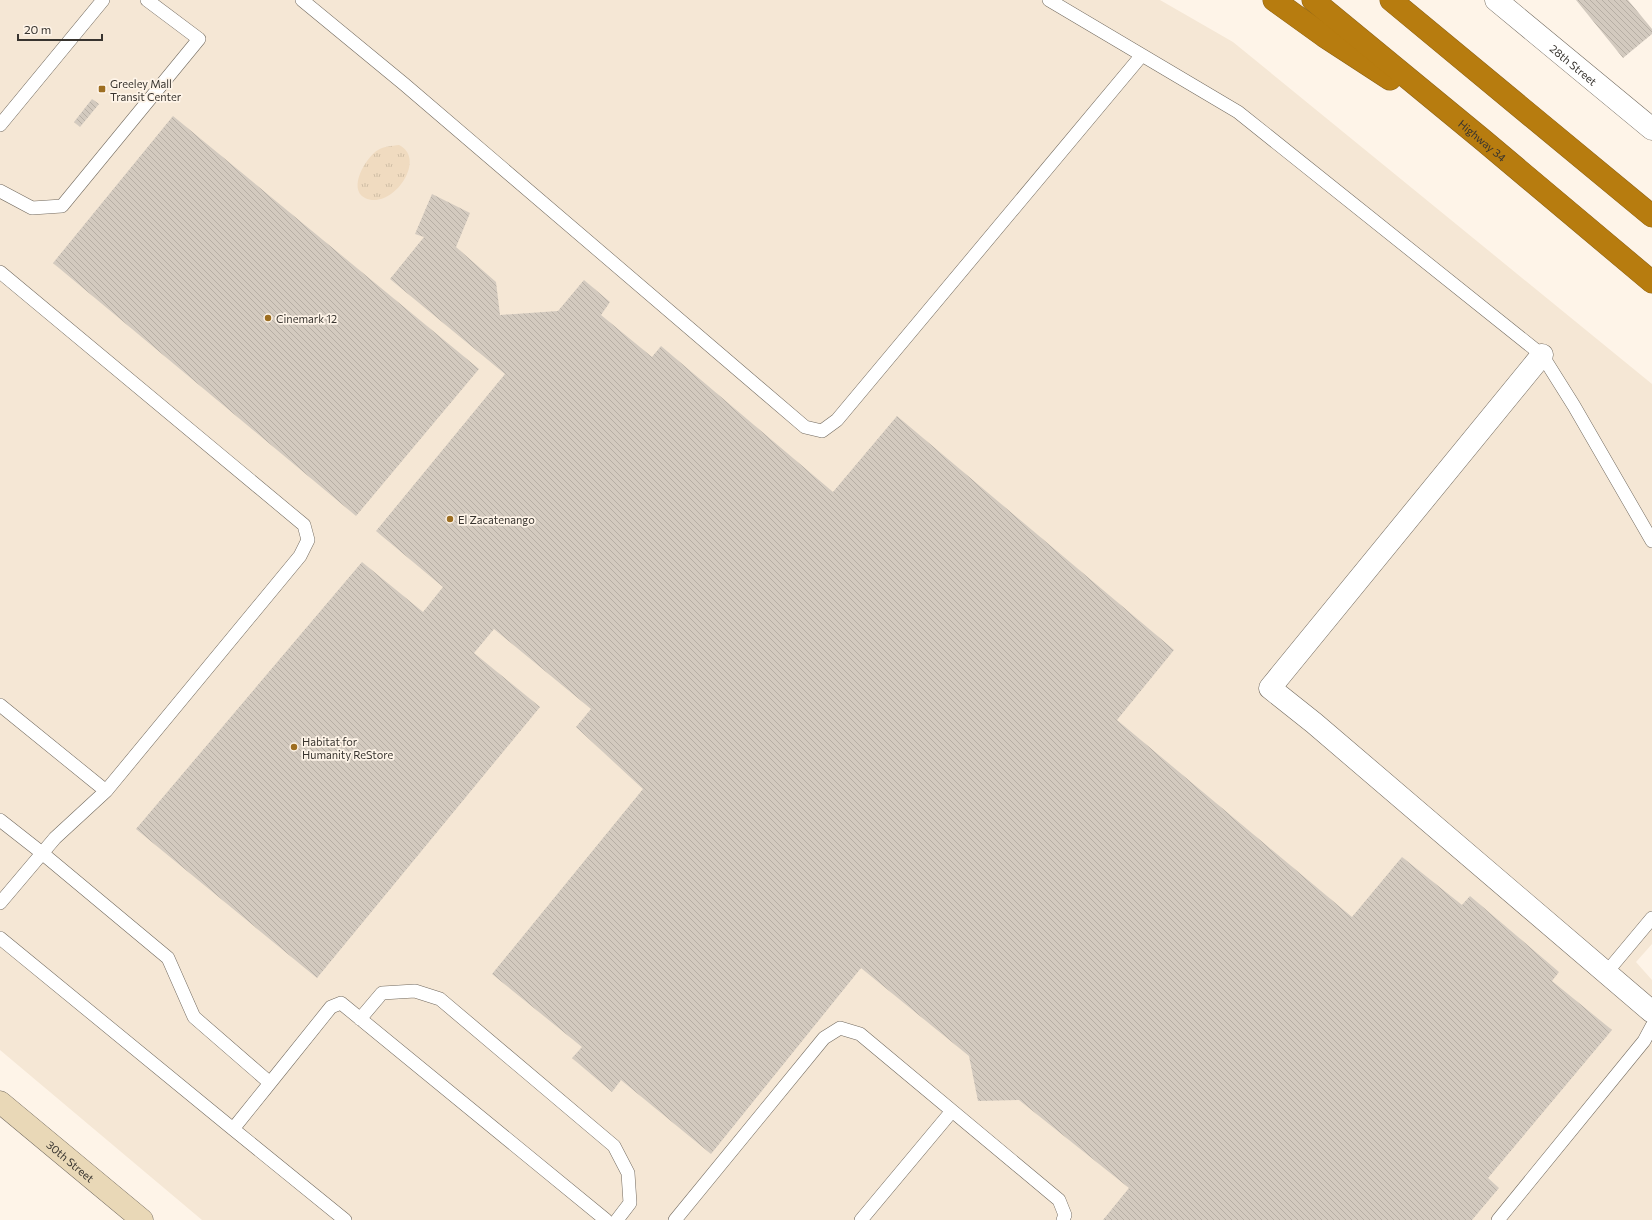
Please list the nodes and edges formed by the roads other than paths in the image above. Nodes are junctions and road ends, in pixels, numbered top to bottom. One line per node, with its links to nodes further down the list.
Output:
1 (103, 0): 10 (lane)
2 (147, 0): 13 (lane)
3 (302, 0): 9 (lane)
4 (1049, 0): 9 (lane)
5 (1274, 0): 12 (highway)
6 (1313, 0): 12 (highway, Highway 34)
7 (1391, 0): 14 (highway)
8 (1496, 0): 11 (street, 28th Street)
9 (1142, 55): 17 (lane)
10 (0, 125)
11 (1652, 129)
12 (1483, 140): 16 (highway, Highway 34)
13 (0, 191)
14 (1652, 216)
15 (0, 272): 20 (lane)
16 (1652, 282)
17 (1542, 355): 18 (lane); 26 (street)
18 (1652, 541)
19 (0, 705): 20 (lane)
20 (106, 791): 22 (lane)
21 (0, 820): 22 (lane)
22 (42, 853): 23 (lane); 30 (lane)
23 (0, 903)
24 (1652, 918): 26 (lane)
25 (0, 938): 33 (lane)
26 (1606, 973): 27 (street)
27 (1652, 1012)
28 (360, 1019): 30 (lane); 36 (lane); 37 (lane)
29 (1652, 1026): 41 (lane)
30 (270, 1083): 33 (lane)
31 (0, 1102): 34 (street, 30th Street)
32 (952, 1111): 38 (lane); 39 (lane); 40 (lane)
33 (233, 1129): 35 (lane)
34 (142, 1220)
35 (345, 1220)
36 (606, 1220)
37 (617, 1220)
38 (675, 1220)
39 (861, 1220)
40 (1063, 1220)
41 (1498, 1220)

